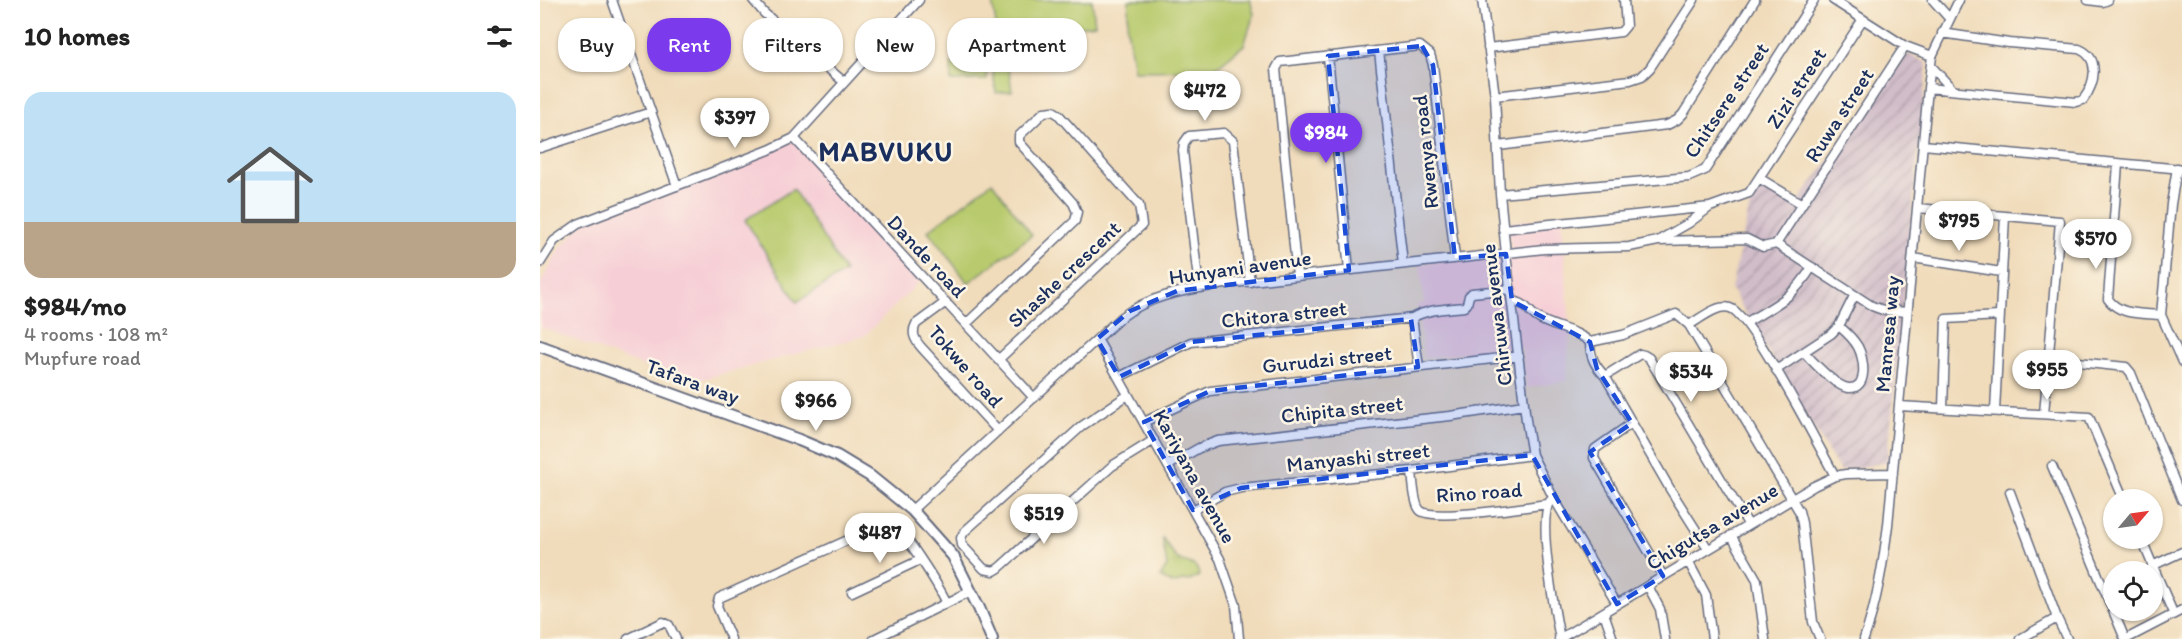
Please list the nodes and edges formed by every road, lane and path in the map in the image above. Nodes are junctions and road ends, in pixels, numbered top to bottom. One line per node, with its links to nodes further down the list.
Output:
1 (612, 0): 27 (street)
2 (753, 0): 23 (street)
3 (919, 0): 23 (street)
4 (1482, 0): 18 (street, Chiruwa avenue)
5 (1624, 0): 18 (street)
6 (1694, 0): 26 (street)
7 (1755, 0): 30 (street)
8 (1814, 0): 36 (street, Chitsere street)
9 (1833, 0): 15 (street)
10 (1933, 0): 14 (street)
11 (1959, 0): 14 (street, Manresa way)
12 (2088, 0): 13 (street)
13 (2108, 0)
14 (1949, 18): 16 (street, Manresa way)
15 (1863, 19): 17 (street); 34 (street, Zizi street)
16 (1942, 33): 21 (street, Manresa way); 25 (street)
17 (1905, 46): 21 (street); 37 (street, Ruwa street)
18 (1488, 48): 26 (street, Chiruwa avenue)
19 (1379, 51): 20 (street); 45 (street, Rwenya road); 48 (street)
20 (1328, 56): 50 (street); 52 (street)
21 (1932, 56): 22 (street, Manresa way)
22 (1931, 66): 24 (street, Manresa way); 25 (street)
23 (844, 82): 28 (street)
24 (1928, 88): 25 (street); 29 (street, Manresa way)
25 (1953, 90)
26 (1495, 96): 30 (street, Chiruwa avenue)
27 (651, 112): 31 (street); 35 (street)
28 (794, 138): 35 (street); 58 (street, Dande road)
29 (1923, 145): 32 (street); 39 (street, Manresa way)
30 (1498, 146): 36 (street, Chiruwa avenue)
31 (540, 148)
32 (2118, 164): 33 (street); 60 (street)
33 (2180, 169): 60 (street)
34 (1759, 178): 37 (street); 38 (street, Zizi street)
35 (677, 186): 47 (street)
36 (1500, 194): 41 (street, Chiruwa avenue)
37 (1802, 204): 43 (street, Ruwa street)
38 (1710, 207): 41 (street); 42 (street)
39 (1917, 208): 40 (street); 46 (street, Manresa way)
40 (2005, 216): 51 (street); 73 (street)
41 (1503, 229): 44 (street, Chiruwa avenue)
42 (1658, 241): 43 (street); 44 (street, Hunyani avenue)
43 (1776, 244): 49 (street)
44 (1506, 254): 45 (street, Hunyani avenue); 55 (street, Chiruwa avenue)
45 (1455, 258): 48 (street, Hunyani avenue)
46 (1913, 258): 51 (street); 59 (street, Manresa way)
47 (540, 263)
48 (1403, 264): 50 (street, Hunyani avenue)
49 (1812, 267): 56 (street); 63 (street)
50 (1350, 270): 52 (street, Hunyani avenue)
51 (2001, 272): 61 (street)
52 (1297, 276): 53 (street, Hunyani avenue)
53 (1250, 282): 54 (street, Hunyani avenue); 54 (street)
54 (1199, 288): 67 (street, Hunyani avenue)
55 (1510, 289): 57 (street, Chiruwa avenue); 62 (street, Chitora street)
56 (1854, 297): 59 (street); 66 (street)
57 (1512, 301): 68 (street); 72 (street, Chiruwa avenue)
58 (945, 302): 64 (street, Dande road); 89 (street, Tokwe road)
59 (1907, 312): 83 (street, Manresa way)
60 (2161, 315): 69 (street)
61 (1999, 316): 84 (street); 85 (street)
62 (1412, 318): 76 (street); 79 (street, Chitora street)
63 (1747, 322): 65 (street); 77 (street)
64 (966, 324): 74 (street, Dande road); 74 (street, Shashe crescent)
65 (1689, 325): 68 (street); 99 (street)
66 (1839, 326): 71 (street); 71 (street)
67 (1097, 339): 79 (street, Kariyana avenue); 81 (street, Hunyani avenue)
68 (1590, 342): 78 (street)
69 (2178, 343): 75 (street)
70 (540, 346): 102 (street, Tafara way)
71 (1804, 352): 77 (street)
72 (1519, 356): 76 (street, Gurudzi street); 82 (street, Chiruwa avenue)
73 (2049, 359): 86 (street); 100 (street)
74 (998, 360): 81 (street, Dande road)
75 (2182, 362)
76 (1419, 368): 87 (street, Gurudzi street)
77 (1776, 370): 96 (street)
78 (1605, 376): 88 (street); 104 (street)
79 (1119, 377): 80 (street, Kariyana avenue)
80 (1128, 395): 87 (street, Kariyana avenue); 90 (street)
81 (1034, 398): 89 (street, Hunyani avenue)
82 (1524, 405): 91 (street, Chiruwa avenue); 92 (street, Chipita street)
83 (1899, 406): 84 (street); 95 (street, Manresa way)
84 (1943, 408): 85 (street)
85 (1995, 411): 86 (street)
86 (2044, 414): 97 (street)
87 (1144, 422): 90 (street, Kariyana avenue)
88 (1632, 423): 106 (street); 111 (street)
89 (998, 431): 102 (street, Hunyani avenue)
90 (1154, 440): 92 (street, Kariyana avenue)
91 (1533, 455): 94 (street, Manyashi street); 101 (street, Chiruwa avenue)
92 (1168, 465): 103 (street, Kariyana avenue)
93 (2052, 466): 137 (street)
94 (1412, 471): 101 (street, Rino road); 103 (street, Manyashi street)
95 (1893, 473): 96 (street, Chigutsa avenue); 134 (street, Manresa way)
96 (1835, 476): 99 (street, Chigutsa avenue)
97 (2119, 489)
98 (2010, 492): 121 (street)
99 (1792, 498): 104 (street, Chigutsa avenue); 133 (street)
100 (2182, 500)
101 (1550, 501): 117 (street, Chiruwa avenue); 128 (street)
102 (912, 510): 113 (street, Tafara way)
103 (1193, 510): 127 (street, Kariyana avenue)
104 (1748, 524): 105 (street, Chigutsa avenue)
105 (1731, 535): 106 (street, Chigutsa avenue); 132 (street)
106 (1708, 549): 109 (street, Chigutsa avenue)
107 (2182, 552): 110 (street)
108 (920, 560): 115 (street); 116 (street); 124 (street)
109 (1688, 561): 111 (street, Chigutsa avenue); 131 (street)
110 (2163, 561)
111 (1664, 576): 112 (street, Chigutsa avenue)
112 (1648, 586): 117 (street, Chigutsa avenue); 130 (street)
113 (971, 591): 116 (street); 126 (street, Tafara way)
114 (2163, 591): 120 (street)
115 (852, 592)
116 (947, 603): 125 (street)
117 (1617, 604): 119 (street, Chigutsa avenue)
118 (2182, 610): 120 (street)
119 (1604, 613): 128 (street, Chigutsa avenue); 129 (street)
120 (2173, 613): 137 (street)
121 (2056, 618): 135 (street); 136 (street)
122 (628, 639): 123 (street)
123 (676, 639)
124 (731, 639)
125 (874, 639)
126 (992, 639)
127 (1239, 639)
128 (1560, 639)
129 (1613, 639)
130 (1665, 639)
131 (1712, 639)
132 (1765, 639)
133 (1820, 639)
134 (1864, 639)
135 (2020, 639)
136 (2067, 639)
137 (2126, 639)

